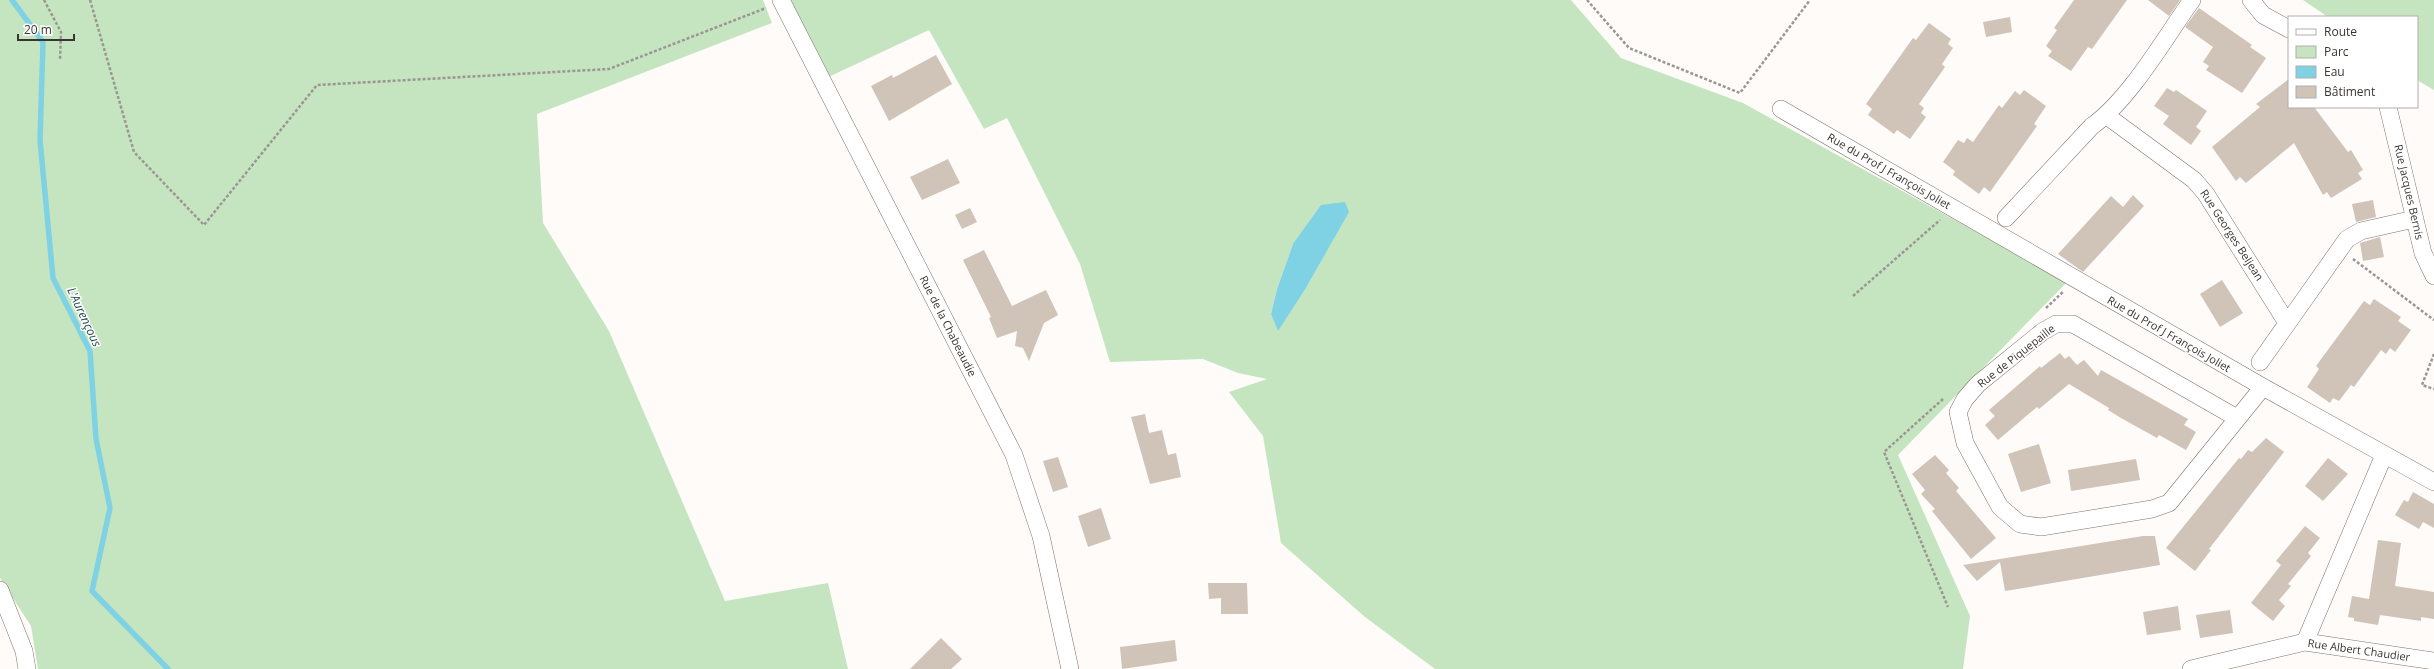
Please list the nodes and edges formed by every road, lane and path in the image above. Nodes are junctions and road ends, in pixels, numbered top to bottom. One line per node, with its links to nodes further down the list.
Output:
1 (44, 0): 9 (path)
2 (90, 0): 7 (path)
3 (1587, 0): 4 (path)
4 (1810, 0)
5 (2192, 0): 12 (street)
6 (2251, 0): 8 (street)
7 (781, 1): 32 (street, Rue de la Chabeaudie)
8 (2288, 28)
9 (60, 59)
10 (2388, 108): 15 (street, Rue Jacques Bernis)
11 (1781, 109): 13 (street, Rue du Prof J François Joliet)
12 (2107, 116): 14 (street); 20 (street, Rue Georges Beljean)
13 (1955, 208): 18 (path); 23 (street, Rue du Prof J François Joliet)
14 (2006, 218)
15 (2414, 219): 16 (street); 17 (street, Rue Jacques Bernis)
16 (2340, 250): 19 (path); 20 (street)
17 (2434, 276)
18 (1853, 296)
19 (2434, 320)
20 (2287, 322): 22 (street)
21 (2434, 354): 24 (path)
22 (2260, 362)
23 (2263, 387): 25 (street, Rue de Piquepaille); 26 (street, Rue du Prof J François Joliet)
24 (2434, 389)
25 (2237, 418): 25 (street, Rue de Piquepaille)
26 (2384, 456): 27 (street, Rue du Prof J François Joliet); 29 (street)
27 (2434, 482)
28 (0, 590): 31 (street)
29 (2305, 642): 30 (street, Rue Albert Chaudier); 33 (street, Rue Albert Chaudier)
30 (2434, 661)
31 (27, 669)
32 (1070, 669)
33 (2191, 669)

